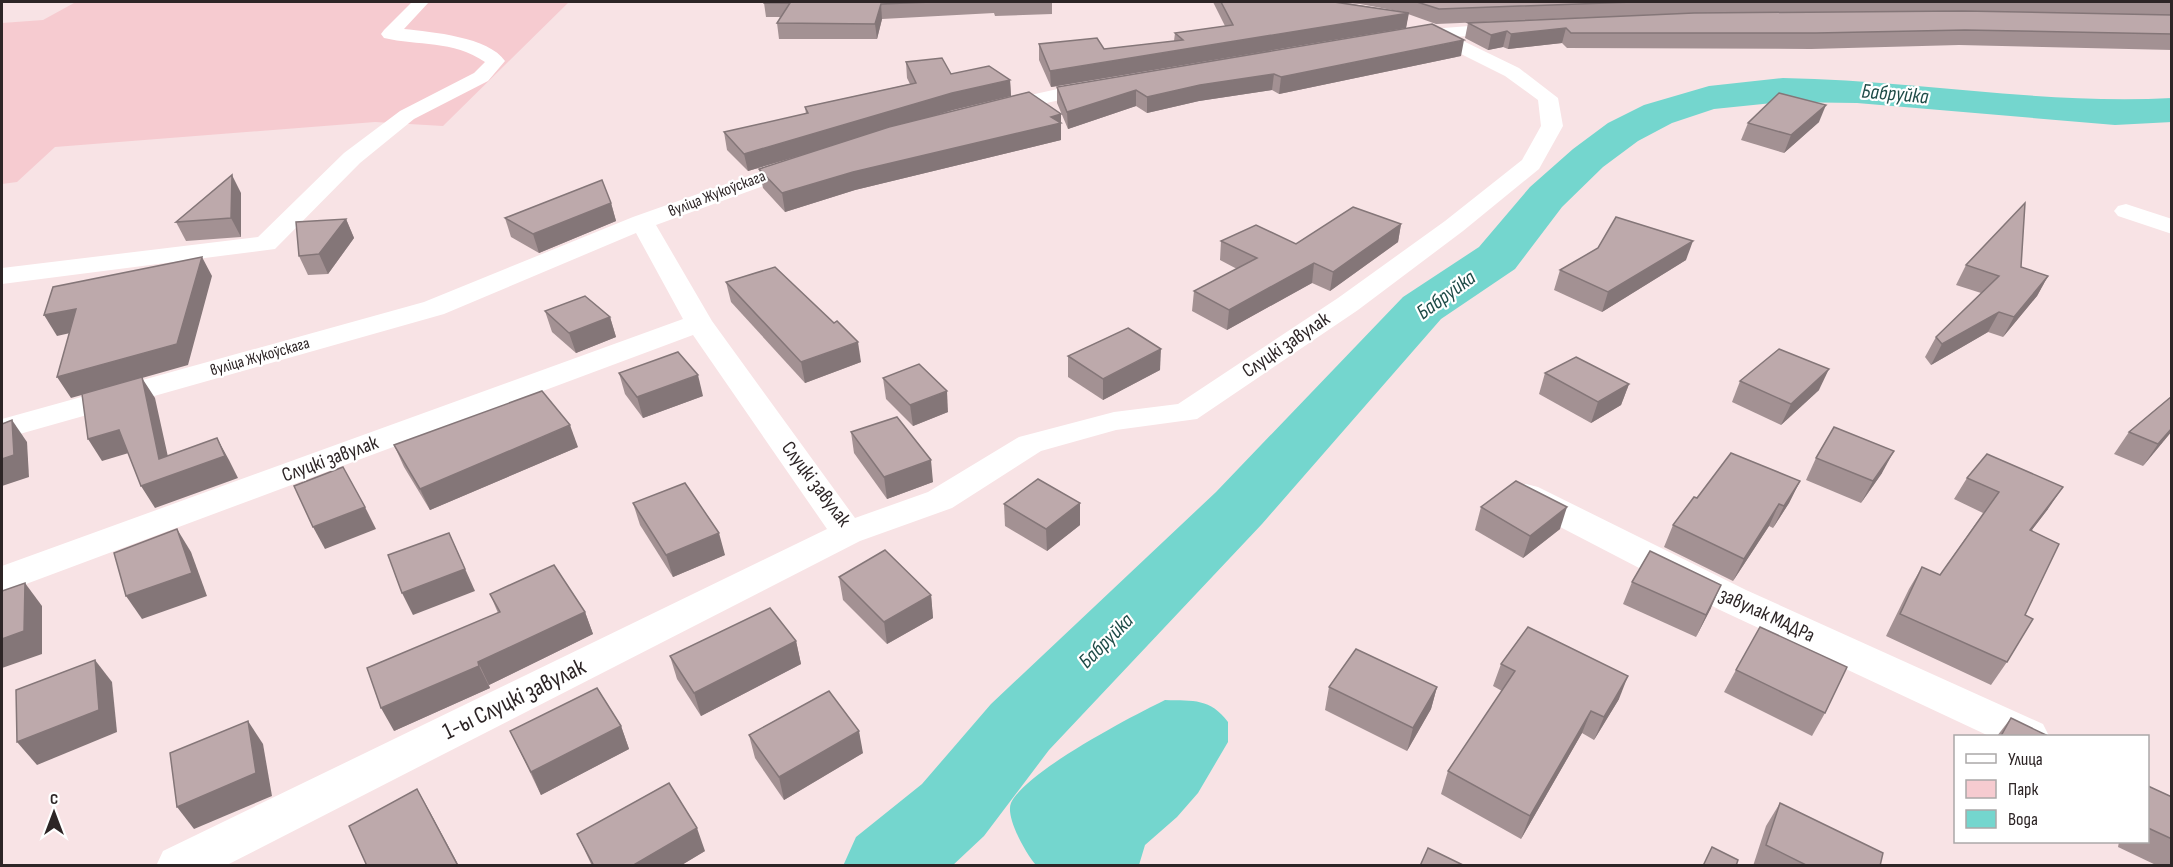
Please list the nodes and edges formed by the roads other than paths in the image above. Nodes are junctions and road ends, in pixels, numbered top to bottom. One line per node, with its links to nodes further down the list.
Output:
1 (421, 2): 12 (street)
2 (1399, 18): 4 (street, Слуцкі завулак)
3 (1525, 27): 4 (street)
4 (1430, 32): 5 (street); 16 (street, Слуцкі завулак)
5 (1384, 39)
6 (1122, 82): 7 (street)
7 (973, 114)
8 (827, 156): 10 (street, вуліца Жукоўскага)
9 (2126, 211): 11 (street)
10 (642, 222): 13 (street); 14 (street, вуліца Жукоўскага)
11 (2172, 227)
12 (2, 276)
13 (699, 323): 16 (street, Слуцкі завулак); 17 (street, Слуцкі завулак)
14 (2, 429)
15 (1509, 486): 18 (street, завулак МАДРа)
16 (848, 532): 19 (street, 1-ы Слуцкі завулак)
17 (2, 580)
18 (2026, 735)
19 (179, 866)

